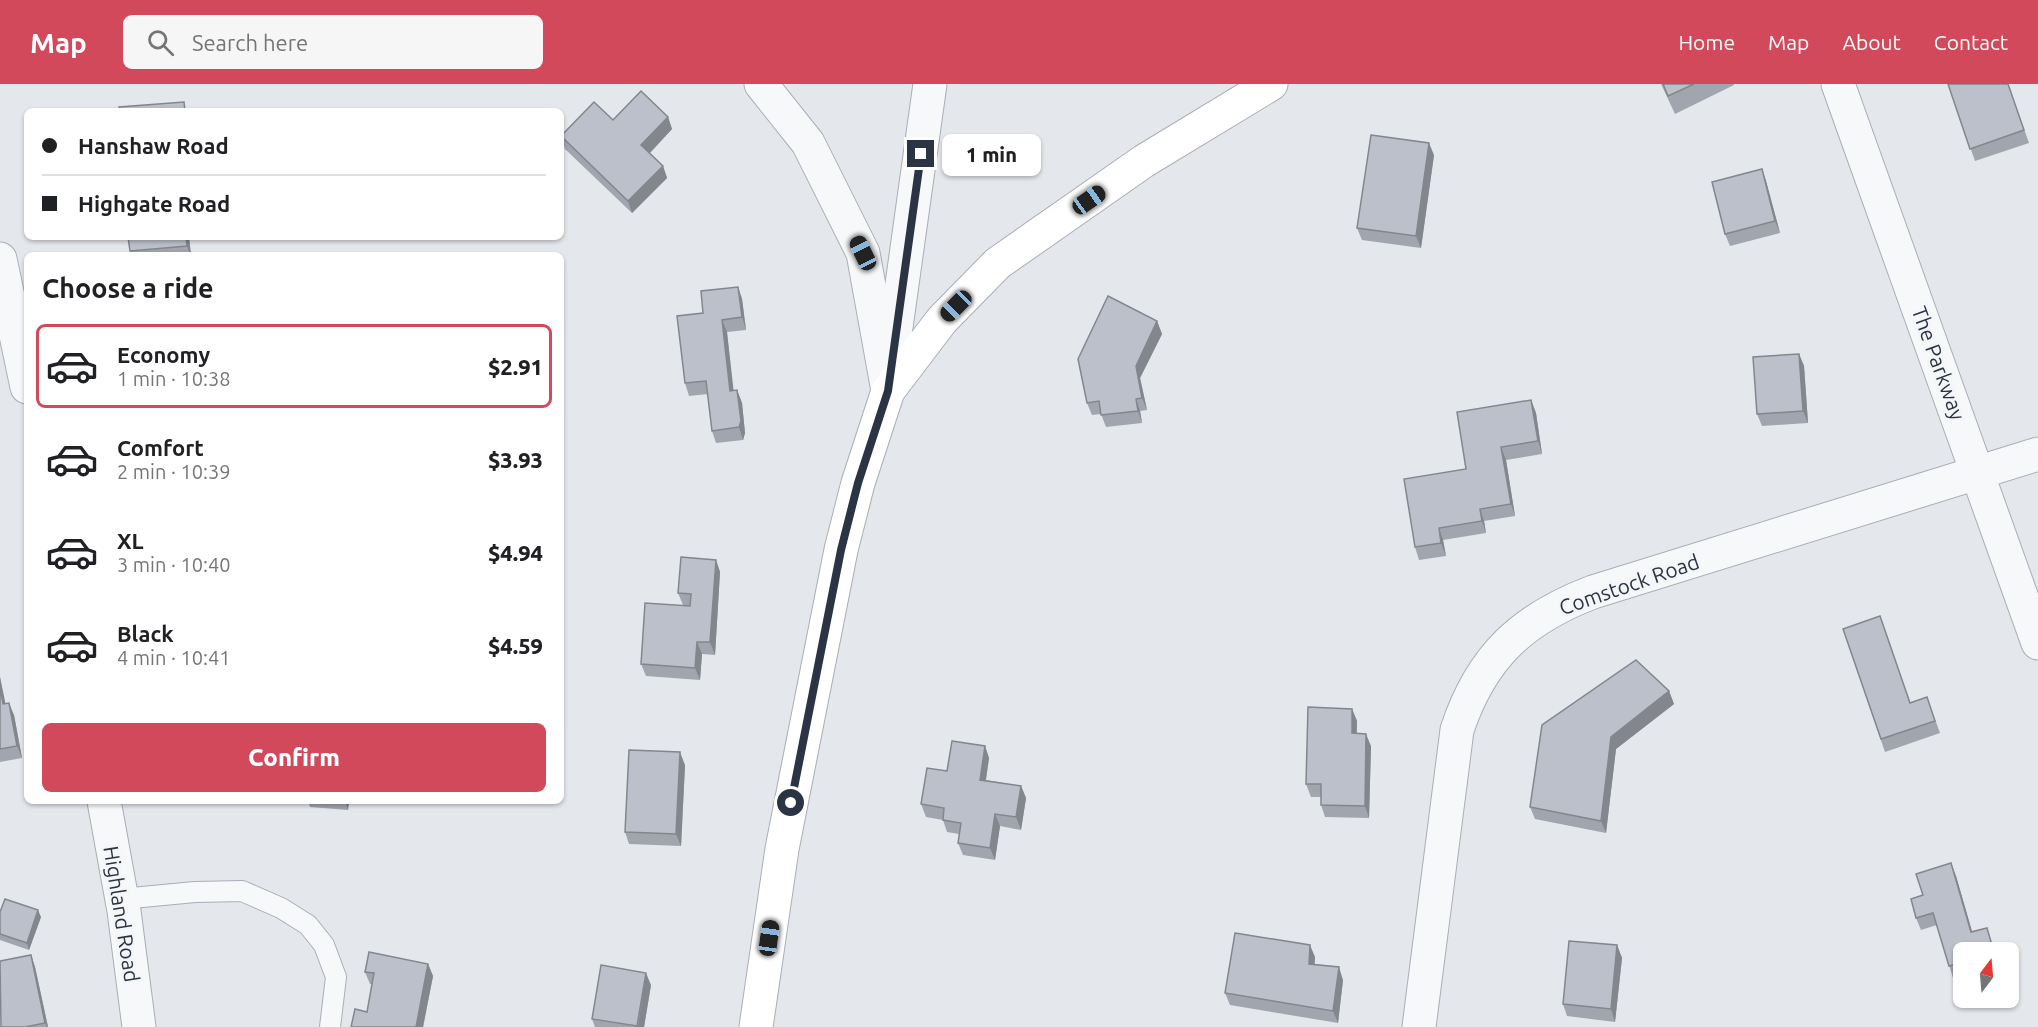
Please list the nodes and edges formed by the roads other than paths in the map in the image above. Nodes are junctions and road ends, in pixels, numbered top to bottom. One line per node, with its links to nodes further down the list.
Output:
1 (761, 84): 7 (street)
2 (930, 84): 7 (street)
3 (1270, 84): 7 (street)
4 (1838, 84): 9 (street, The Parkway)
5 (0, 260): 6 (street)
6 (24, 373)
7 (888, 391): 15 (street)
8 (2038, 454): 9 (street, Comstock Road)
9 (1977, 471): 10 (street, The Parkway); 16 (street, Comstock Road)
10 (2038, 643)
11 (105, 804): 12 (street, Highland Road)
12 (121, 899): 13 (street, Highland Road); 14 (lane)
13 (139, 1027)
14 (330, 1027)
15 (756, 1027)
16 (1419, 1027)

